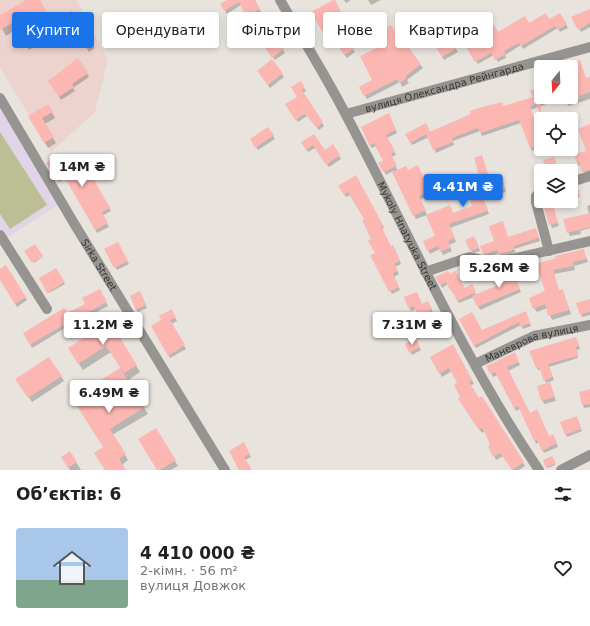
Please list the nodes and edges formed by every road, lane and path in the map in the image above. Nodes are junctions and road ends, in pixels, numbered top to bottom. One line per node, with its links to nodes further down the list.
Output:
1 (280, 0): 4 (street, Mykoly Hnatyuka Street)
2 (590, 47): 4 (street, вулиця Олександра Рейнгарда)
3 (0, 98): 16 (street, Sirka Street)
4 (346, 114): 11 (street, Mykoly Hnatyuka Street)
5 (590, 176): 6 (street)
6 (578, 180)
7 (538, 208): 10 (street)
8 (0, 235): 12 (street)
9 (590, 240): 10 (street)
10 (549, 251): 11 (street)
11 (425, 272): 14 (street, Mykoly Hnatyuka Street)
12 (47, 309)
13 (590, 325): 14 (street, Маневрова вулиця)
14 (474, 364): 17 (street, Mykoly Hnatyuka Street)
15 (590, 455): 18 (street)
16 (226, 470)
17 (539, 470)
18 (561, 470)

